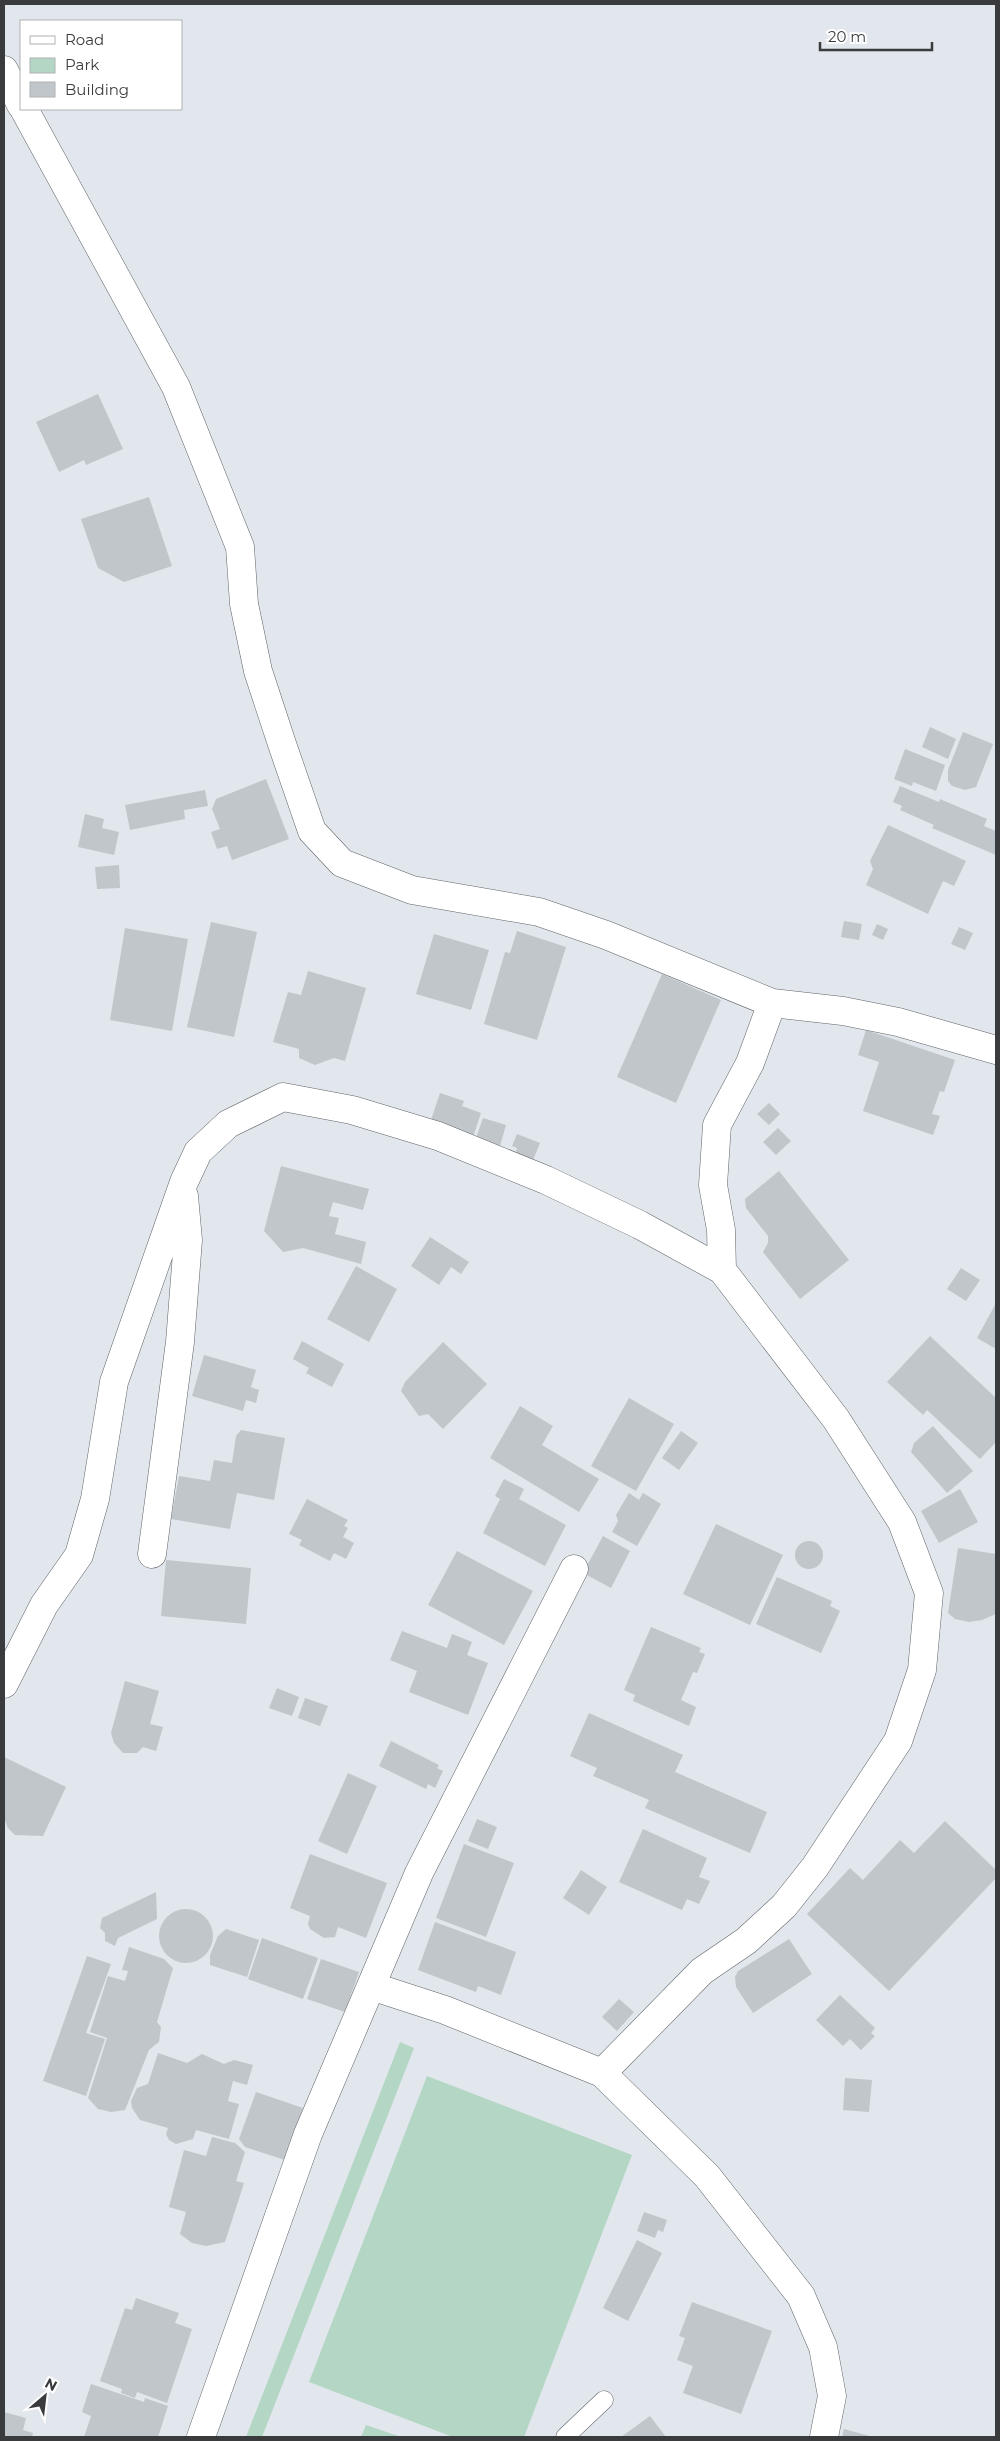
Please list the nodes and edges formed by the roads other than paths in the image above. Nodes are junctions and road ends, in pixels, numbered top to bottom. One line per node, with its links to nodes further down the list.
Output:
1 (4, 70): 2 (street)
2 (20, 102)
3 (25, 110): 4 (street)
4 (772, 1003): 5 (street); 7 (street)
5 (996, 1050)
6 (184, 1182): 7 (street); 8 (street); 10 (street)
7 (722, 1270): 12 (street)
8 (152, 1554)
9 (574, 1569): 11 (street)
10 (4, 1684)
11 (371, 1986): 12 (street); 14 (street)
12 (602, 2073): 16 (street)
13 (604, 2400): 15 (lane)
14 (201, 2437)
15 (565, 2437)
16 (824, 2437)

